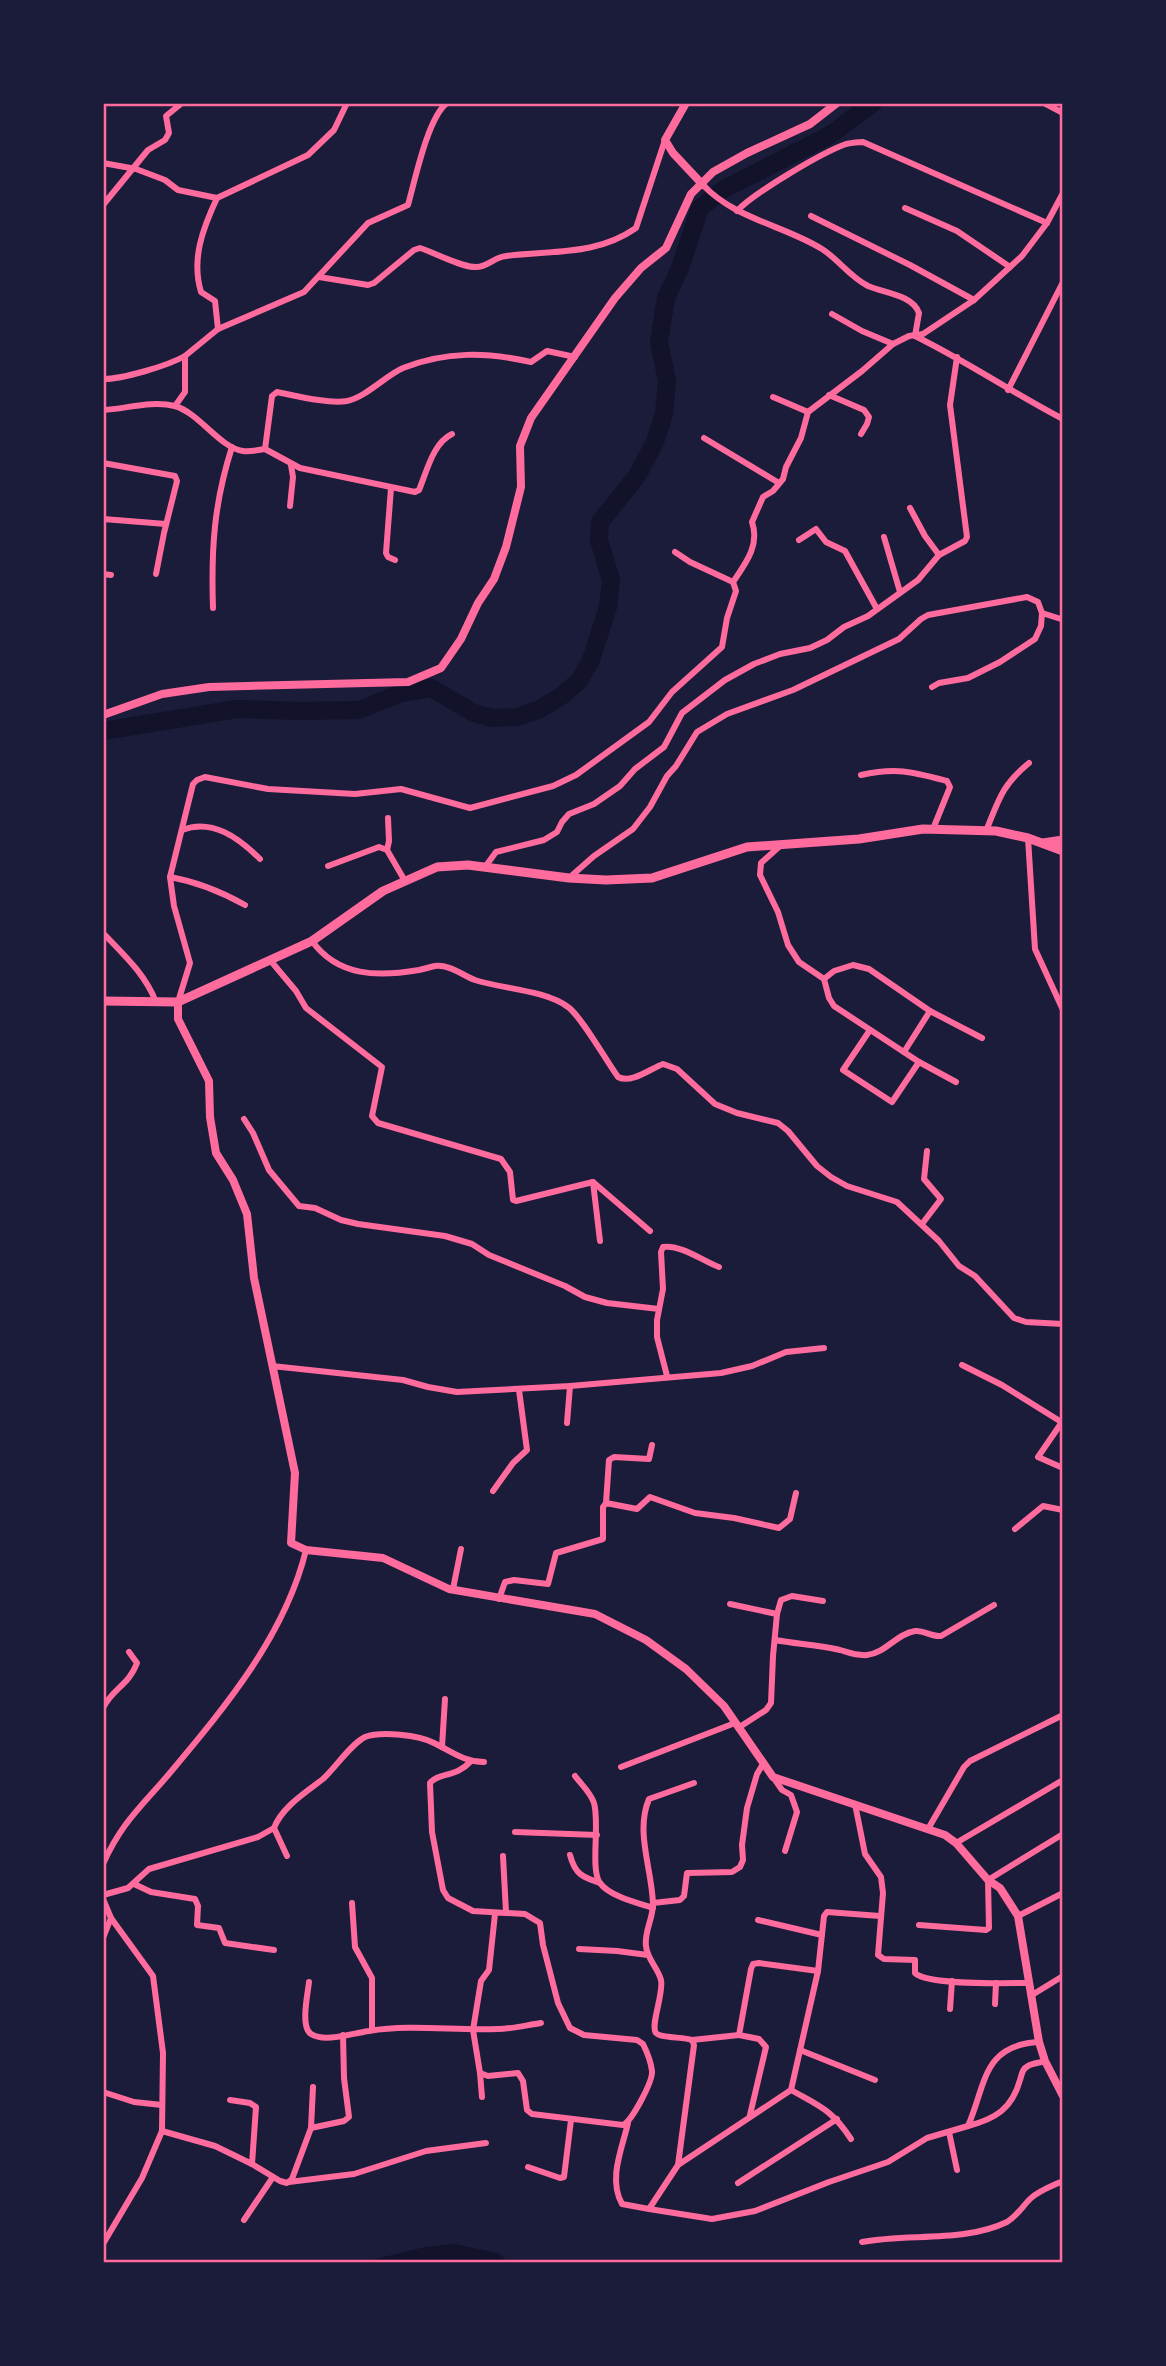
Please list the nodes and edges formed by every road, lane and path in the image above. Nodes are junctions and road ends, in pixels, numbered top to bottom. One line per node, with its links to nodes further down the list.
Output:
1 (182, 103): 10 (street)
2 (347, 103): 13 (street)
3 (447, 103): 20 (street)
4 (686, 103): 8 (street)
5 (837, 103): 11 (street)
6 (1044, 103): 7 (street)
7 (1063, 113)
8 (665, 140): 11 (street); 20 (street)
9 (103, 163): 10 (street)
10 (131, 168): 13 (street); 14 (street)
11 (705, 187): 16 (street); 28 (street)
12 (1063, 193): 18 (street)
13 (216, 198): 24 (street)
14 (103, 205)
15 (905, 208): 19 (street)
16 (737, 211): 18 (street); 25 (street)
17 (811, 216): 22 (street)
18 (1047, 223): 19 (street)
19 (1010, 267): 22 (street)
20 (319, 277): 24 (street)
21 (1063, 282): 31 (street)
22 (974, 300): 25 (street)
23 (832, 314): 26 (street)
24 (218, 329): 27 (street)
25 (912, 336): 26 (street); 29 (street)
26 (893, 344): 32 (street)
27 (185, 356): 30 (street); 34 (street)
28 (575, 356): 42 (street); 66 (street)
29 (957, 356): 31 (street); 54 (street)
30 (103, 379)
31 (1008, 390): 37 (street)
32 (829, 395): 36 (street); 39 (street)
33 (773, 397): 36 (street)
34 (175, 406): 35 (street); 41 (street)
35 (103, 410)
36 (808, 412): 45 (street)
37 (1063, 419)
38 (452, 434): 46 (street)
39 (861, 434)
40 (704, 438): 45 (street)
41 (232, 447): 42 (street); 61 (street)
42 (265, 449): 44 (street)
43 (103, 463): 50 (street)
44 (291, 465): 46 (street); 47 (street)
45 (779, 483): 59 (street)
46 (391, 488): 55 (street)
47 (290, 506)
48 (910, 508): 54 (street)
49 (103, 519): 50 (street)
50 (166, 524): 57 (street)
51 (884, 537): 60 (street)
52 (799, 540): 62 (street)
53 (675, 552): 59 (street)
54 (939, 555): 60 (street)
55 (395, 560)
56 (103, 574): 58 (street)
57 (156, 574)
58 (111, 575)
59 (733, 582): 71 (street)
60 (900, 592): 62 (street)
61 (213, 608)
62 (877, 609): 81 (street)
63 (1042, 613): 64 (street); 65 (street); 83 (street)
64 (1061, 620)
65 (932, 687)
66 (103, 715)
67 (1029, 763): 72 (street)
68 (861, 775): 70 (street)
69 (388, 818): 77 (street)
70 (933, 829): 72 (main road); 76 (main road)
71 (182, 830): 79 (street); 82 (street)
72 (986, 831): 73 (main road)
73 (1028, 838): 75 (main road); 93 (street)
74 (1063, 840): 75 (main road)
75 (1043, 842): 78 (main road)
76 (781, 845): 83 (main road); 89 (street)
77 (387, 850): 80 (street); 84 (street)
78 (1063, 851)
79 (260, 859)
80 (328, 866)
81 (485, 867): 83 (main road); 84 (main road)
82 (170, 877): 85 (street); 92 (street)
83 (569, 878)
84 (405, 881): 87 (main road)
85 (245, 905)
86 (103, 933): 91 (street)
87 (312, 941): 88 (main road); 103 (street)
88 (270, 960): 92 (main road); 102 (street)
89 (824, 979): 94 (street); 95 (street)
90 (103, 1001): 91 (main road)
91 (156, 1002): 92 (main road)
92 (178, 1002): 111 (street)
93 (1063, 1010)
94 (930, 1011): 96 (street); 97 (street)
95 (870, 1030): 97 (street); 98 (street)
96 (982, 1038)
97 (904, 1052): 98 (street)
98 (919, 1062): 99 (street)
99 (956, 1082)
100 (244, 1119): 107 (street)
101 (927, 1151): 103 (street)
102 (593, 1182): 104 (street); 105 (street)
103 (922, 1224): 108 (street)
104 (650, 1231)
105 (600, 1241)
106 (719, 1267): 107 (street)
107 (659, 1309): 112 (street)
108 (1063, 1324)
109 (824, 1348): 112 (street)
110 (962, 1365): 115 (street)
111 (272, 1366): 114 (street); 125 (street)
112 (667, 1376): 113 (street)
113 (570, 1387): 114 (street); 116 (street)
114 (519, 1390): 119 (street)
115 (1063, 1422): 118 (street)
116 (567, 1423)
117 (652, 1445): 121 (street)
118 (1063, 1468)
119 (494, 1491)
120 (796, 1493): 121 (street)
121 (606, 1503): 127 (street)
122 (1063, 1510): 123 (street)
123 (1015, 1529)
124 (461, 1549): 126 (street)
125 (306, 1550): 126 (street); 158 (street)
126 (453, 1589): 127 (street)
127 (499, 1599): 137 (street)
128 (823, 1601): 131 (street)
129 (730, 1604): 131 (street)
130 (995, 1605): 132 (street)
131 (778, 1614): 132 (street)
132 (775, 1640): 137 (street)
133 (129, 1652): 135 (street)
134 (445, 1699): 138 (street)
135 (103, 1708)
136 (1063, 1715): 149 (street)
137 (737, 1726): 141 (street); 142 (street)
138 (442, 1747): 139 (street); 148 (street)
139 (470, 1762): 140 (street); 167 (street)
140 (484, 1762)
141 (763, 1764): 144 (street); 165 (street)
142 (621, 1767)
143 (575, 1776): 152 (street)
144 (773, 1777): 147 (street); 154 (street)
145 (1063, 1780): 153 (street)
146 (694, 1783): 165 (street)
147 (855, 1804): 149 (street); 168 (street)
148 (274, 1828): 156 (street); 161 (street)
149 (928, 1829): 153 (street)
150 (515, 1832): 152 (street)
151 (1063, 1834): 159 (street)
152 (597, 1835): 160 (street)
153 (956, 1843): 159 (street)
154 (785, 1851)
155 (570, 1855): 160 (street)
156 (287, 1856)
157 (503, 1856): 166 (street)
158 (103, 1864)
159 (988, 1880): 169 (street); 172 (street)
160 (600, 1883): 165 (street)
161 (134, 1884): 163 (street); 176 (street)
162 (1063, 1893): 169 (street)
163 (103, 1897): 170 (street)
164 (352, 1903): 189 (street)
165 (653, 1906): 177 (street)
166 (506, 1912): 167 (street); 195 (street)
167 (495, 1914): 188 (street)
168 (880, 1916): 173 (street); 180 (street)
169 (1018, 1916): 183 (street)
170 (111, 1918): 174 (street); 206 (street)
171 (758, 1920): 173 (street)
172 (919, 1925)
173 (822, 1935): 178 (street)
174 (103, 1938)
175 (579, 1949): 177 (street)
176 (274, 1950)
177 (648, 1955): 190 (street)
178 (818, 1971): 192 (street); 196 (street)
179 (1063, 1976): 184 (street)
180 (952, 1981): 182 (street); 186 (street)
181 (309, 1982): 191 (street)
182 (996, 1983): 183 (street); 185 (street)
183 (1029, 1983): 184 (street)
184 (1032, 1995): 194 (street)
185 (995, 2004)
186 (950, 2009)
187 (541, 2023): 188 (street)
188 (473, 2029): 189 (street); 198 (street)
189 (372, 2030): 191 (street)
190 (655, 2032): 193 (street); 195 (street)
191 (343, 2035): 212 (street)
192 (739, 2035): 193 (street); 207 (street)
193 (692, 2040): 218 (street)
194 (1039, 2042): 197 (street); 211 (street)
195 (643, 2044): 210 (street)
196 (800, 2050): 199 (street); 201 (street)
197 (1045, 2062): 203 (street); 211 (street)
198 (480, 2073): 204 (street); 209 (street)
199 (875, 2080)
200 (313, 2087): 212 (street)
201 (791, 2090): 207 (street); 208 (street)
202 (103, 2092): 206 (street)
203 (1063, 2095)
204 (482, 2097)
205 (230, 2100): 217 (street)
206 (162, 2105): 213 (street)
207 (750, 2116): 218 (street)
208 (837, 2119): 215 (street); 224 (street)
209 (571, 2120): 210 (street); 219 (street)
210 (628, 2123): 225 (street)
211 (968, 2126): 214 (street)
212 (311, 2128): 223 (street)
213 (162, 2131): 217 (street); 228 (street)
214 (949, 2132): 220 (street); 225 (street)
215 (852, 2139)
216 (486, 2143): 223 (street)
217 (252, 2164): 221 (street)
218 (678, 2165): 225 (street)
219 (528, 2167)
220 (957, 2170)
221 (273, 2177): 223 (street); 226 (street)
222 (1063, 2181): 227 (street)
223 (287, 2183)
224 (738, 2183)
225 (649, 2209)
226 (244, 2220)
227 (862, 2242)
228 (103, 2244)

